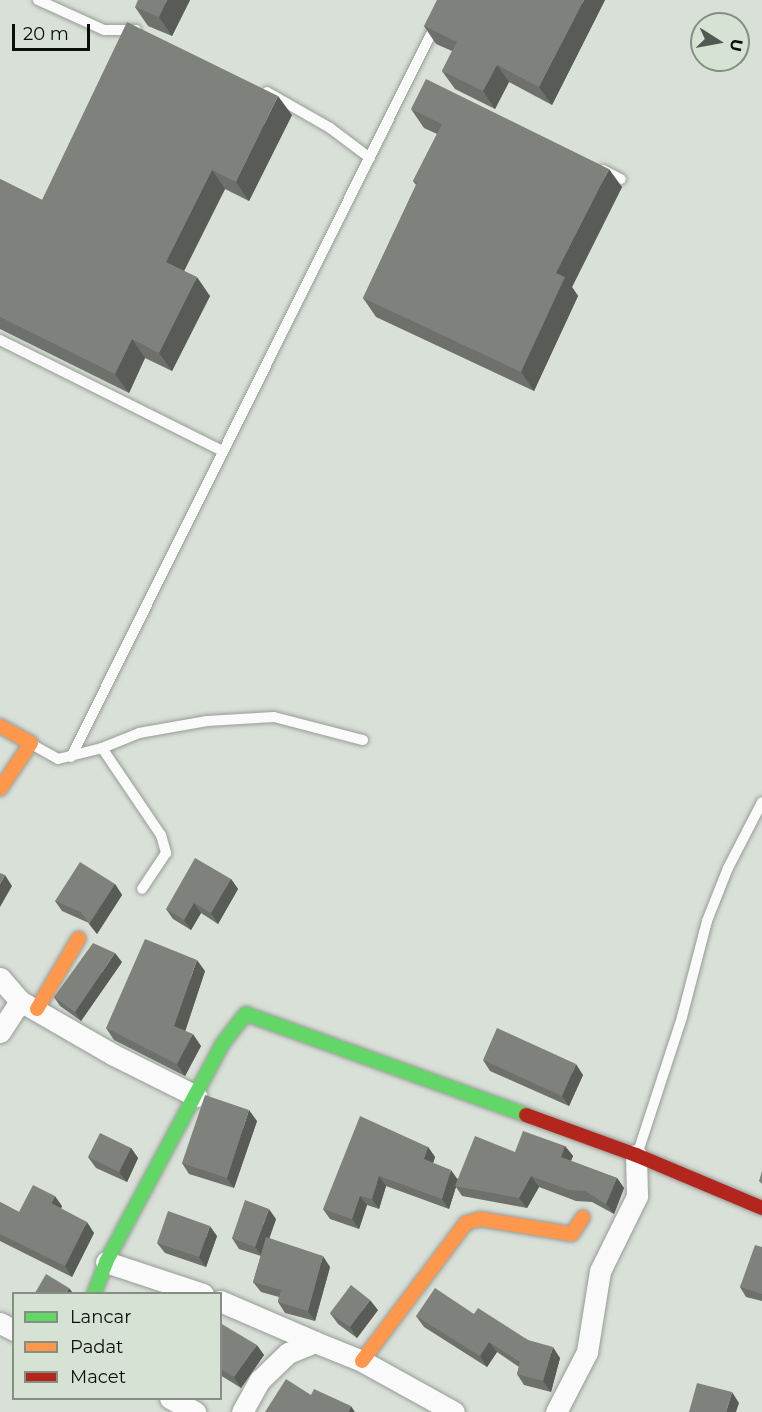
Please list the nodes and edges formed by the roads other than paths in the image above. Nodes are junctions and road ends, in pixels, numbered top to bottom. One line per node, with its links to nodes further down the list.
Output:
1 (38, 0): 3 (lane)
2 (448, 0): 5 (lane)
3 (150, 34)
4 (257, 87): 5 (lane)
5 (370, 158): 9 (lane)
6 (589, 163): 7 (lane)
7 (621, 179)
8 (0, 340): 9 (lane)
9 (221, 450): 14 (lane)
10 (0, 726): 12 (street)
11 (363, 740): 13 (lane)
12 (31, 743): 14 (lane); 15 (street)
13 (102, 748): 14 (lane); 17 (lane)
14 (71, 757)
15 (0, 789)
16 (762, 802): 23 (lane)
17 (142, 889)
18 (79, 938): 20 (street)
19 (0, 978): 20 (street)
20 (29, 1005): 21 (street); 22 (street)
21 (0, 1032)
22 (196, 1096): 23 (street); 26 (street)
23 (636, 1155): 24 (street); 36 (street)
24 (762, 1208)
25 (583, 1217): 31 (street)
26 (106, 1262): 27 (street); 28 (street)
27 (94, 1292)
28 (200, 1292)
29 (222, 1302): 30 (street)
30 (315, 1342): 31 (street); 34 (street)
31 (362, 1361): 35 (street)
32 (174, 1400): 33 (street)
33 (195, 1412)
34 (242, 1412)
35 (454, 1412)
36 (556, 1412)

